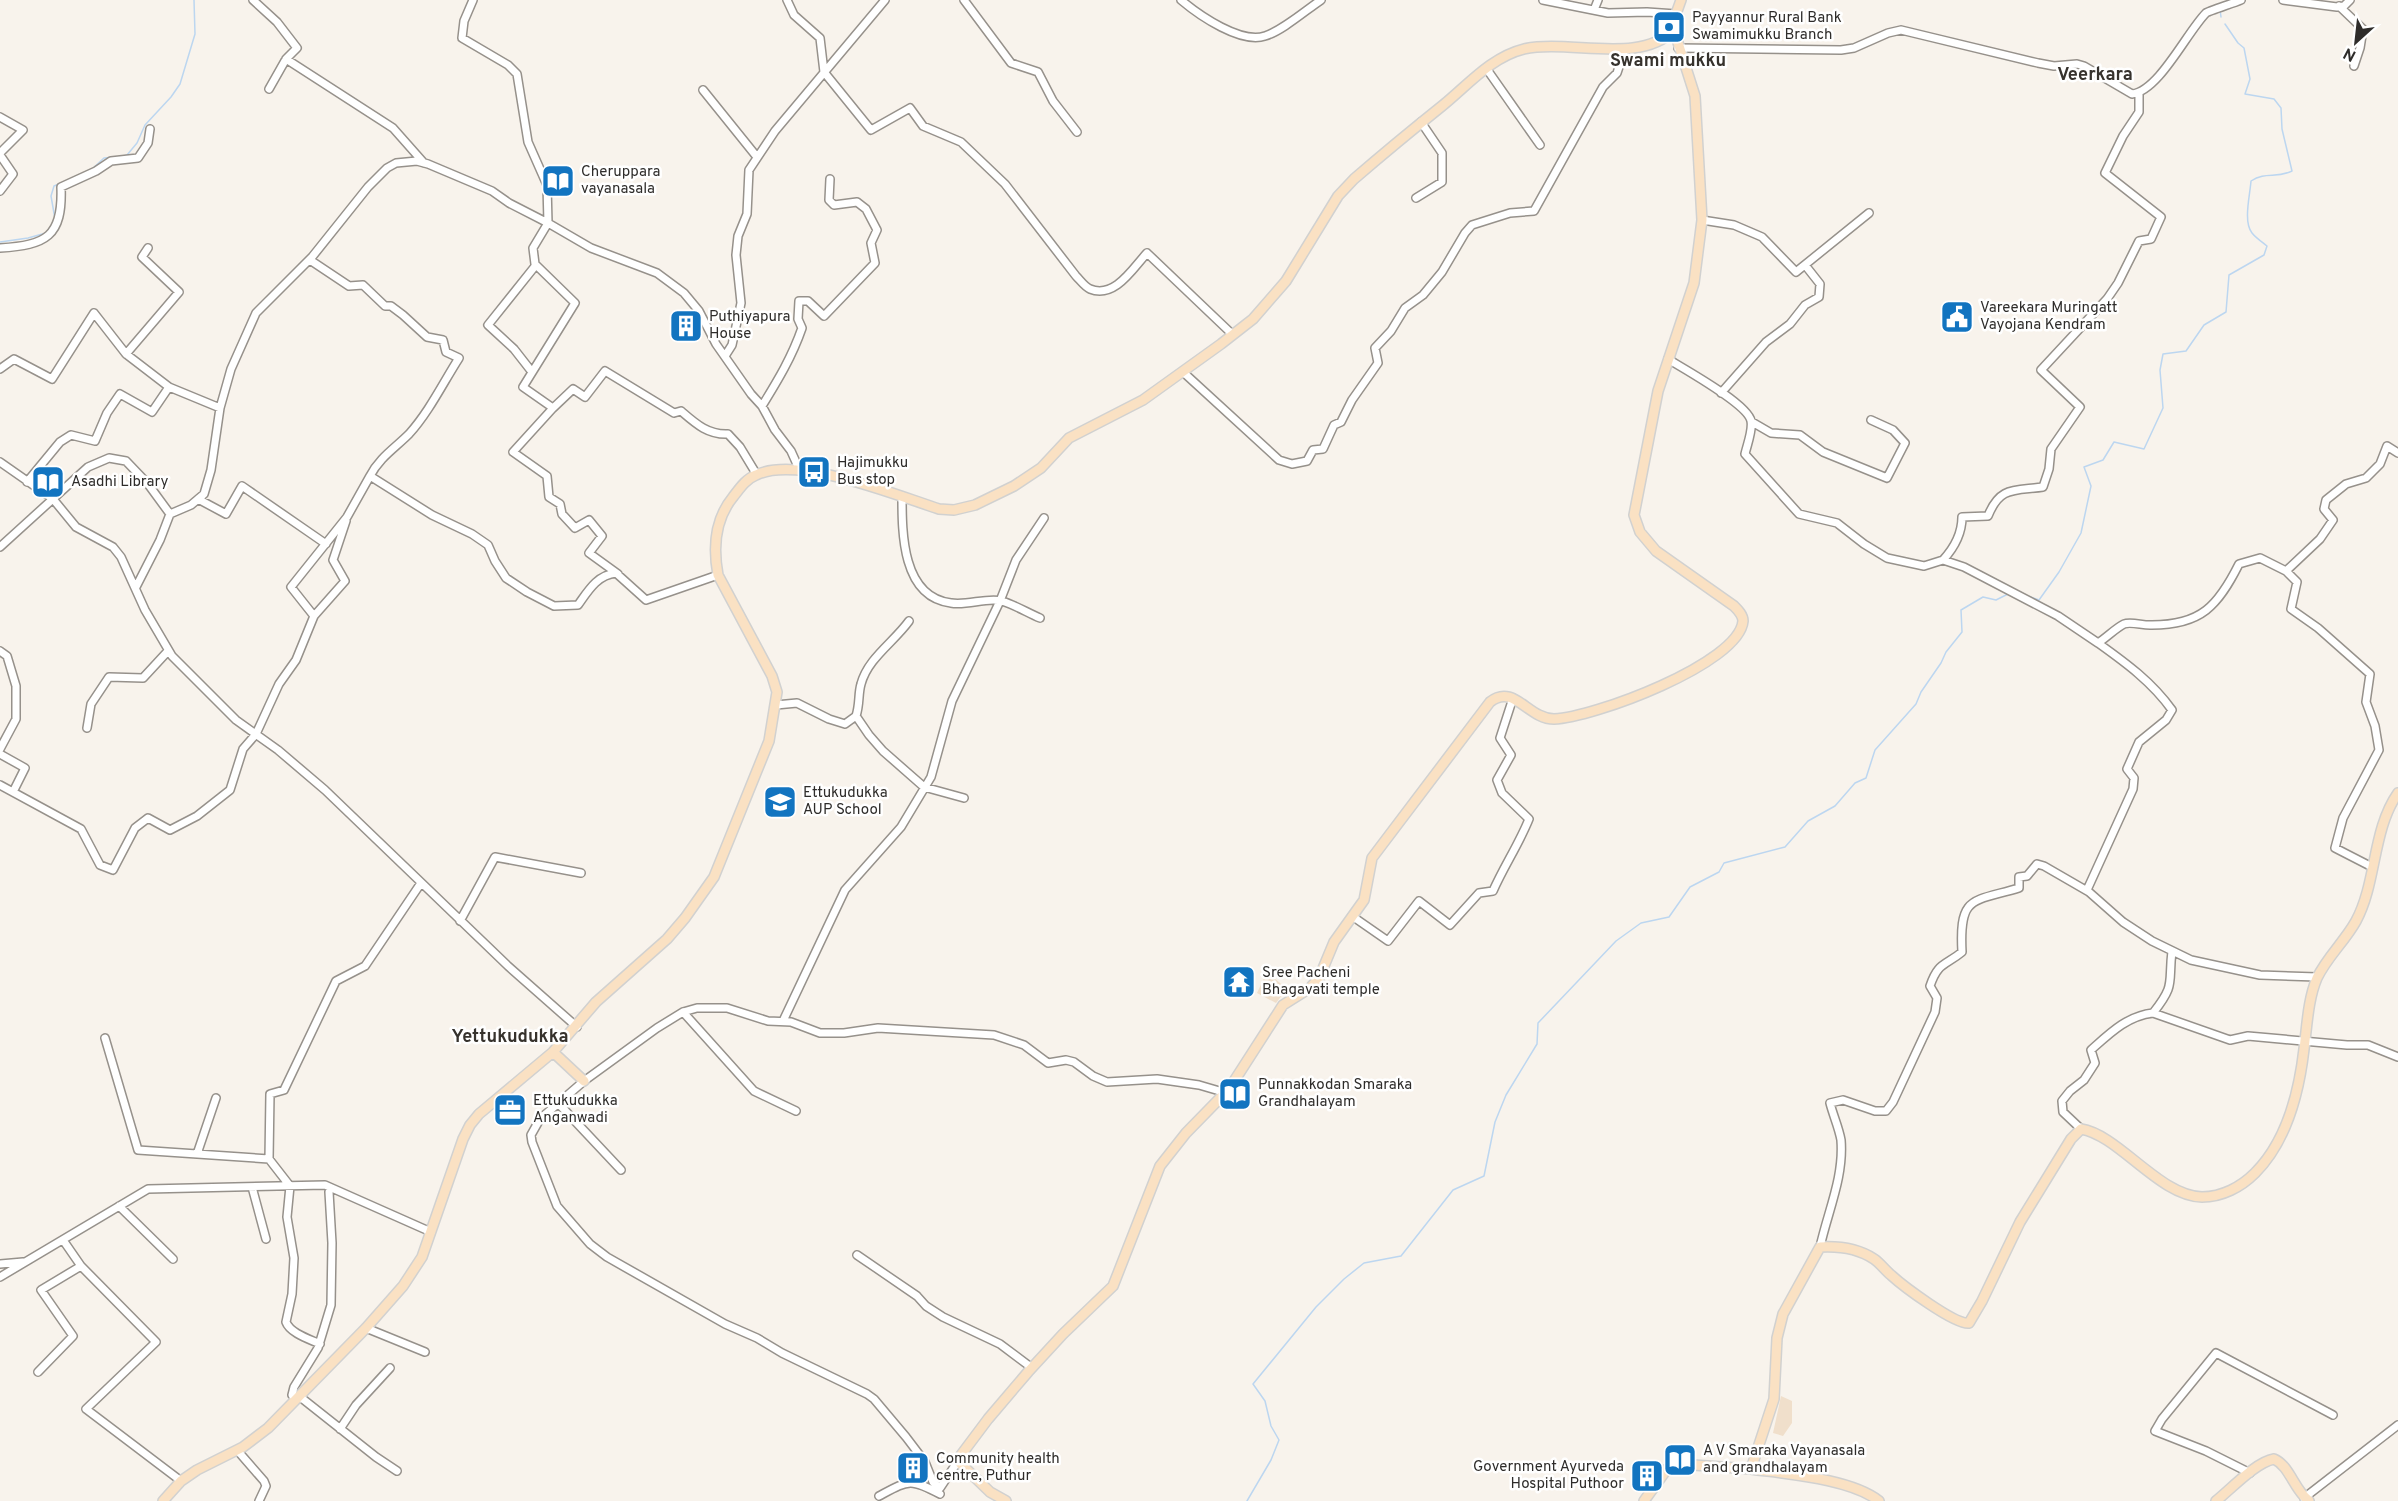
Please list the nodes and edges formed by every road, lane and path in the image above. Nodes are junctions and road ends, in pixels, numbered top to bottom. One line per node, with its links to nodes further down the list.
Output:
1 (253, 0): 20 (street)
2 (473, 0): 40 (street)
3 (787, 0): 23 (street)
4 (885, 0): 23 (street)
5 (964, 0): 30 (street)
6 (1181, 0): 7 (street)
7 (1321, 0)
8 (1543, 0): 15 (street)
9 (1598, 0): 15 (street)
10 (1681, 0): 16 (main road)
11 (2241, 0): 26 (street)
12 (2283, 0): 14 (street)
13 (2350, 0): 14 (street)
14 (2339, 6): 21 (street)
15 (1594, 10): 16 (street)
16 (1676, 14): 17 (main road)
17 (1674, 30): 18 (main road); 19 (main road)
18 (1678, 48): 26 (street); 39 (main road)
19 (1625, 49): 22 (main road); 52 (street)
20 (286, 59): 24 (street); 34 (street)
21 (2354, 66)
22 (1486, 68): 28 (main road); 31 (street)
23 (825, 72): 33 (street); 46 (street)
24 (269, 89)
25 (703, 90): 33 (street)
26 (2139, 94): 74 (street)
27 (0, 117): 32 (street)
28 (1421, 122): 37 (street); 46 (main road)
29 (150, 129): 41 (street)
30 (1077, 132)
31 (1540, 145)
32 (0, 154): 36 (street)
33 (757, 157): 48 (street)
34 (424, 163): 40 (street); 43 (street)
35 (830, 179): 55 (street)
36 (0, 191)
37 (1416, 198)
38 (1869, 213): 45 (street)
39 (1702, 220): 45 (street); 49 (main road)
40 (548, 223): 44 (street); 48 (street)
41 (0, 248)
42 (148, 248): 47 (street)
43 (310, 260): 56 (street); 64 (street)
44 (536, 265): 51 (street); 51 (street)
45 (1805, 265): 54 (street)
46 (1232, 334): 52 (main road)
47 (126, 354): 50 (street); 53 (street)
48 (725, 356): 55 (street)
49 (1668, 359): 54 (street); 86 (main road)
50 (0, 369)
51 (532, 372): 57 (street)
52 (1183, 372): 66 (main road)
53 (168, 387): 56 (street); 65 (street)
54 (1721, 393): 59 (street)
55 (762, 406): 62 (street)
56 (220, 408): 68 (street)
57 (553, 408): 63 (street); 77 (street)
58 (1871, 420): 59 (street)
59 (1752, 422): 74 (street)
60 (2398, 453): 75 (street)
61 (0, 462): 65 (street)
62 (800, 471): 63 (main road); 66 (main road)
63 (757, 474): 76 (main road)
64 (370, 476): 70 (street); 77 (street)
65 (27, 482): 67 (street)
66 (902, 496): 79 (street)
67 (53, 499): 69 (street); 73 (street); 78 (street)
68 (198, 499): 69 (street); 72 (street)
69 (170, 514): 78 (street)
70 (347, 517): 72 (street); 80 (street)
71 (1044, 518): 79 (street)
72 (326, 544): 80 (street)
73 (0, 548)
74 (1943, 560): 83 (street)
75 (2286, 571): 83 (street); 98 (street)
76 (718, 575): 77 (street); 87 (main road)
77 (625, 579)
78 (136, 587): 85 (street)
79 (1000, 601): 81 (street); 94 (street)
80 (314, 616): 90 (street)
81 (1040, 618)
82 (909, 621): 88 (street)
83 (2098, 643): 101 (street)
84 (0, 651): 91 (street)
85 (168, 651): 89 (street); 90 (street)
86 (1513, 698): 102 (main road); 102 (street)
87 (776, 705): 88 (street); 109 (main road)
88 (856, 716): 94 (street)
89 (87, 728)
90 (256, 734): 95 (street); 100 (street)
91 (0, 748)
92 (0, 754): 95 (street)
93 (0, 786): 95 (street)
94 (924, 787): 97 (street); 108 (street)
95 (13, 792)
96 (2398, 793): 98 (main road)
97 (964, 798)
98 (2372, 867): 105 (main road)
99 (581, 873): 103 (street)
100 (421, 883): 103 (street); 121 (street)
101 (2087, 890): 104 (street); 130 (street)
102 (1352, 916): 115 (main road)
103 (460, 921): 109 (street)
104 (2172, 951): 105 (street); 107 (street)
105 (2317, 977): 111 (main road)
106 (683, 1012): 108 (street); 114 (street); 118 (street)
107 (2153, 1013): 111 (street); 119 (street)
108 (783, 1021): 115 (street)
109 (576, 1026): 112 (main road)
110 (105, 1038): 120 (street)
111 (2305, 1041): 113 (street); 119 (main road)
112 (554, 1052): 114 (main road); 127 (main road)
113 (2398, 1057)
114 (584, 1082): 117 (street)
115 (1223, 1092): 141 (main road)
116 (216, 1098): 120 (street)
117 (558, 1103): 122 (street); 154 (street)
118 (796, 1111)
119 (2080, 1130): 130 (main road)
120 (196, 1154): 121 (street)
121 (268, 1159): 123 (street)
122 (621, 1170)
123 (290, 1186): 124 (street); 125 (street); 138 (street)
124 (252, 1187): 126 (street); 128 (street)
125 (330, 1188): 127 (street); 138 (street)
126 (119, 1206): 129 (street); 132 (street)
127 (431, 1232): 137 (main road)
128 (266, 1239)
129 (63, 1240): 133 (street); 135 (street)
130 (1820, 1247): 149 (main road)
131 (857, 1256): 141 (street)
132 (172, 1259)
133 (26, 1262): 134 (street); 136 (street)
134 (0, 1264)
135 (81, 1266): 142 (street); 152 (street)
136 (0, 1277)
137 (366, 1328): 139 (street); 143 (main road)
138 (320, 1344): 143 (street)
139 (425, 1352)
140 (390, 1368): 146 (street)
141 (1032, 1368): 148 (main road)
142 (38, 1372)
143 (298, 1397): 146 (street); 147 (main road)
144 (2333, 1415): 151 (street)
145 (2398, 1425): 155 (street)
146 (340, 1429): 150 (street)
147 (237, 1450): 152 (main road); 158 (street)
148 (958, 1461): 154 (street); 156 (main road)
149 (1751, 1469): 159 (main road); 160 (main road)
150 (397, 1471)
151 (2250, 1473): 155 (main road); 161 (main road)
152 (181, 1481): 157 (main road)
153 (879, 1496): 154 (street)
154 (940, 1496)
155 (2306, 1499)
156 (1003, 1500)
157 (163, 1501)
158 (259, 1501)
159 (1644, 1501)
160 (1879, 1501)
161 (2216, 1501)

